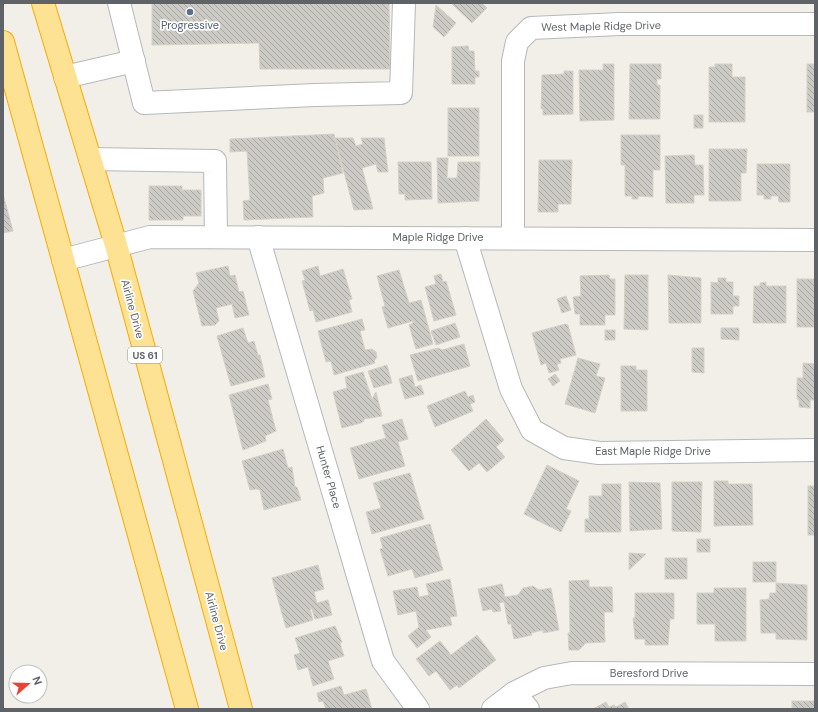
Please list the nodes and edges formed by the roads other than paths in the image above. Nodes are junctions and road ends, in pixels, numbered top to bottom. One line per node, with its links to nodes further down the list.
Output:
1 (43, 3): 7 (highway, Airline Drive / US 61)
2 (119, 3): 6 (street)
3 (404, 3): 6 (street)
4 (815, 24): 12 (street, West Maple Ridge Drive)
5 (3, 42): 15 (highway)
6 (134, 61): 7 (street)
7 (65, 77): 8 (highway, Airline Drive / US 61)
8 (90, 159): 9 (street); 14 (highway, Airline Drive / US 61)
9 (216, 237): 10 (street, Maple Ridge Drive); 14 (street, Maple Ridge Drive)
10 (258, 237): 11 (street, Maple Ridge Drive); 21 (street, Hunter Place)
11 (465, 238): 12 (street, Maple Ridge Drive); 16 (street, East Maple Ridge Drive)
12 (513, 238): 13 (street, Maple Ridge Drive)
13 (815, 240)
14 (116, 245): 15 (street, Maple Ridge Drive); 20 (highway, Airline Drive / US 61)
15 (63, 260): 19 (highway)
16 (815, 450)
17 (815, 674): 18 (street, Beresford Drive)
18 (514, 693): 22 (street, Beresford Drive); 23 (street)
19 (187, 709)
20 (240, 709)
21 (418, 709)
22 (493, 709)
23 (528, 709)

